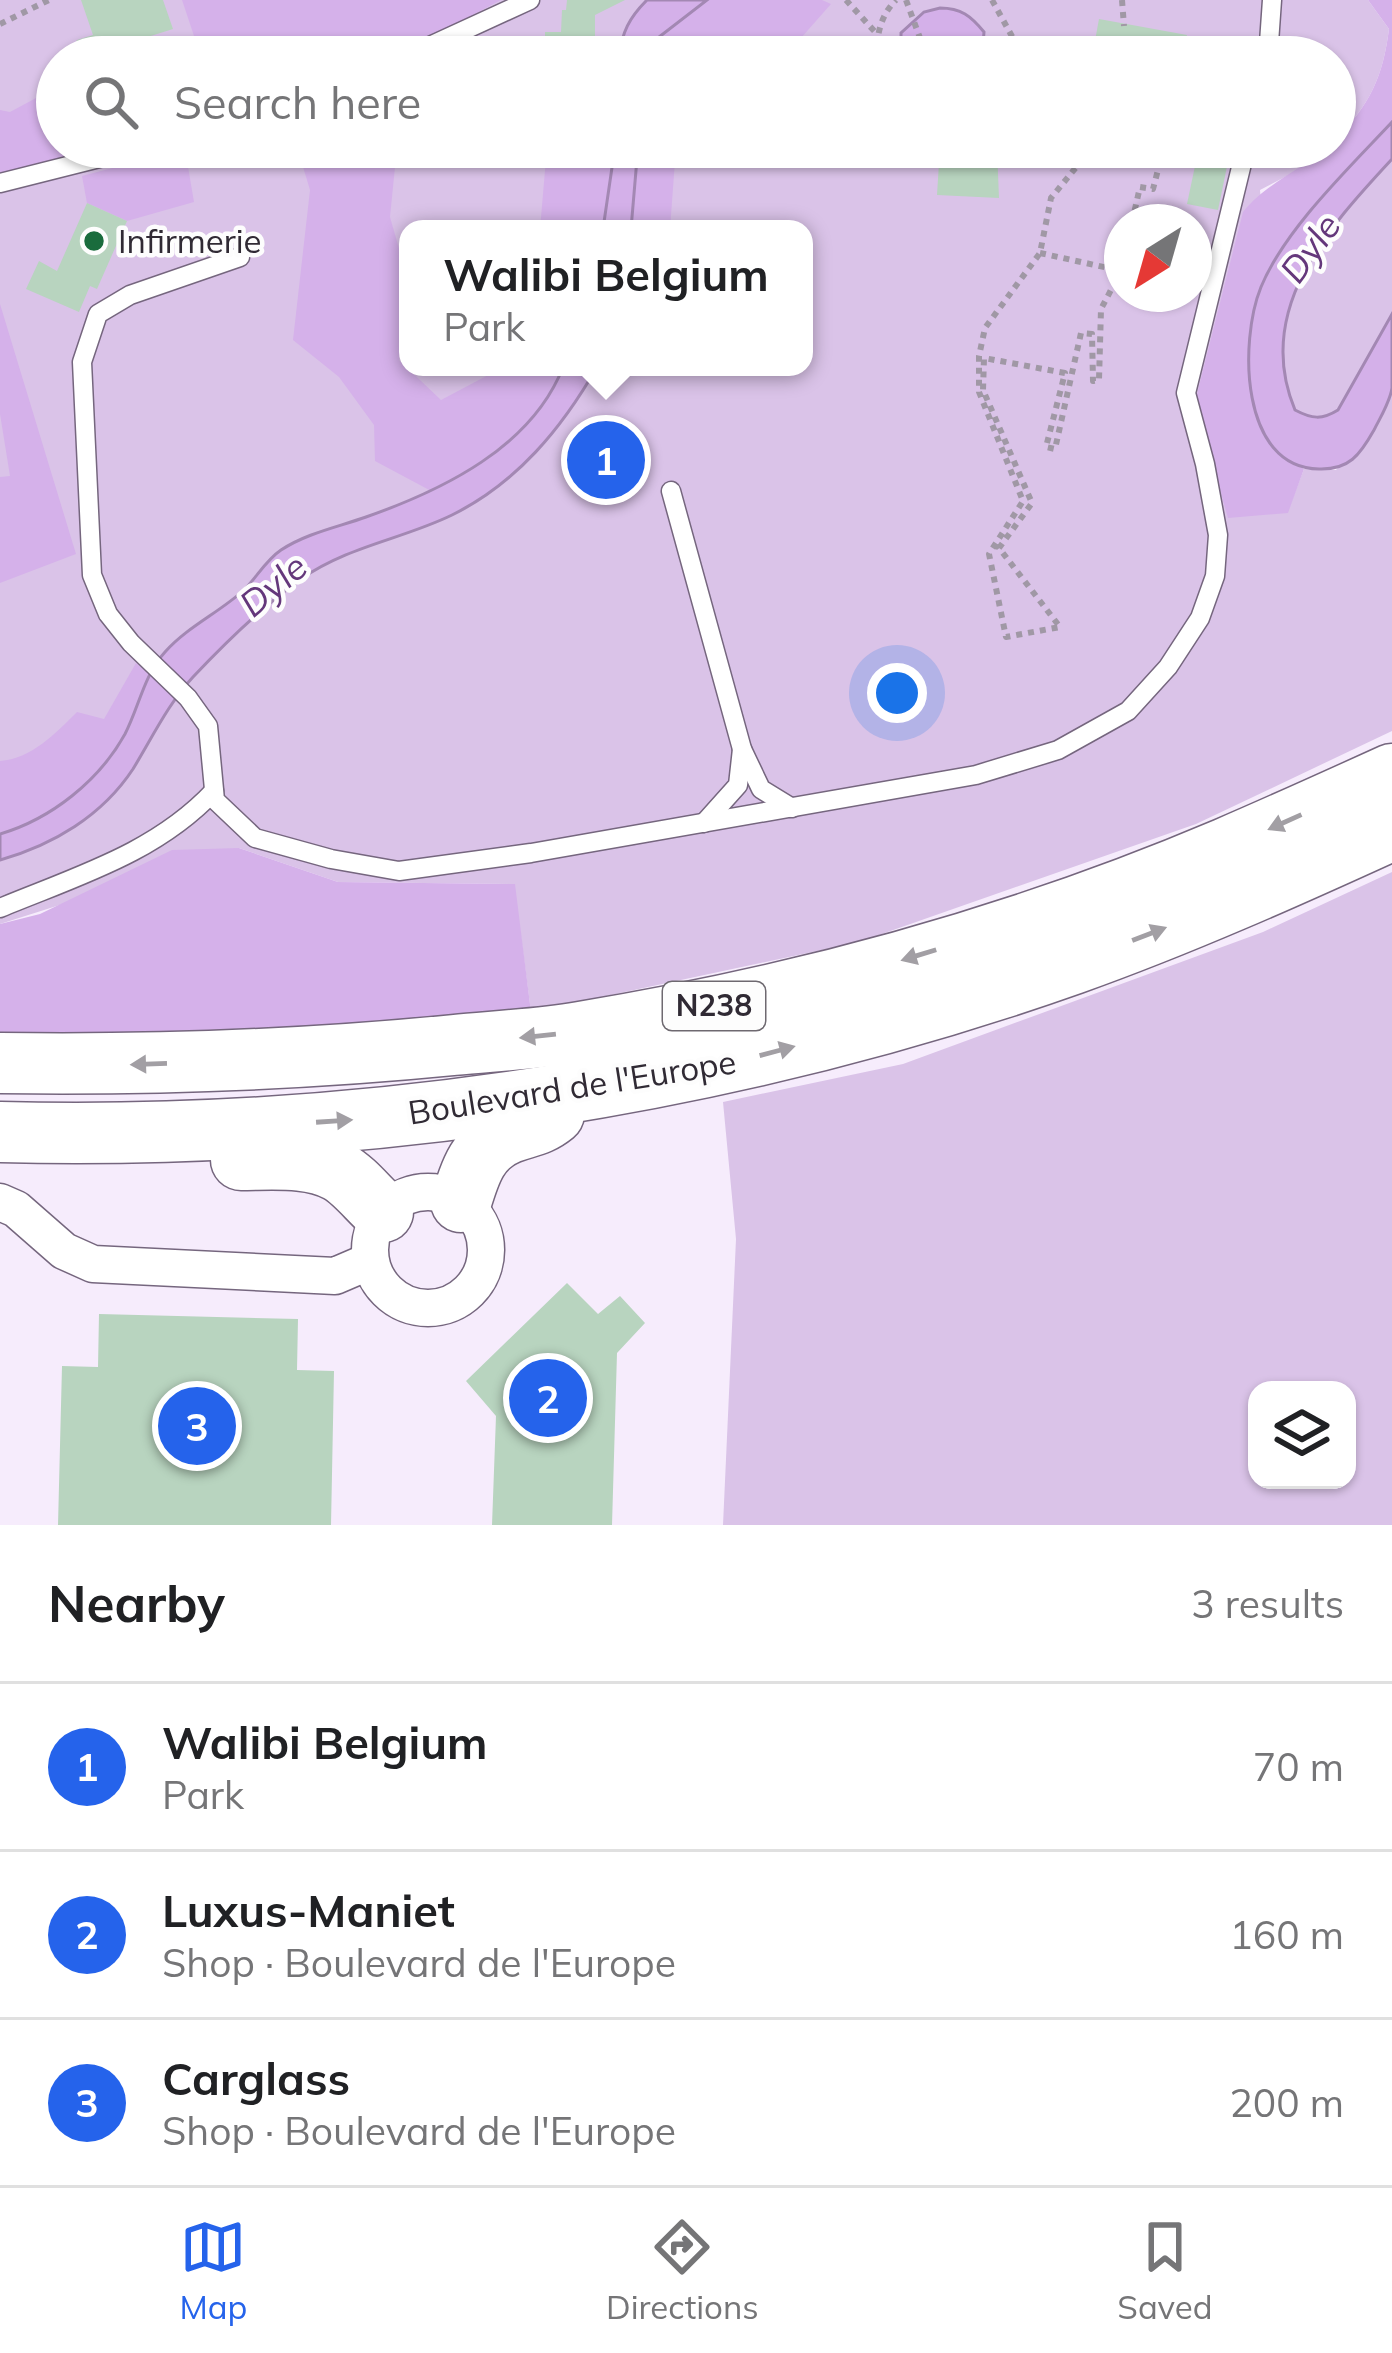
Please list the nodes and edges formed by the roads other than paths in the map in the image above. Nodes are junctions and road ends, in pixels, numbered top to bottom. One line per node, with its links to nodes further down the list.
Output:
1 (530, 0): 3 (lane)
2 (1272, 0): 4 (lane)
3 (452, 36)
4 (1269, 36)
5 (60, 168): 7 (lane)
6 (1241, 168): 13 (lane)
7 (0, 183)
8 (241, 257): 12 (lane)
9 (671, 491): 10 (lane)
10 (742, 749): 13 (lane); 14 (lane)
11 (1392, 774): 17 (highway, Boulevard de l'Europe / N238, one-way to 17)
12 (214, 791): 14 (lane); 16 (lane)
13 (792, 808): 14 (lane)
14 (704, 824)
15 (1392, 830): 18 (highway, Boulevard de l'Europe / N238, one-way to 15)
16 (0, 908)
17 (0, 1063)
18 (580, 1090): 19 (highway, Boulevard de l'Europe / N238, one-way to 18); 21 (highway)
19 (25, 1133): 22 (highway)
20 (0, 1202): 22 (street)
21 (461, 1202): 22 (street); 22 (street)
22 (377, 1237)

